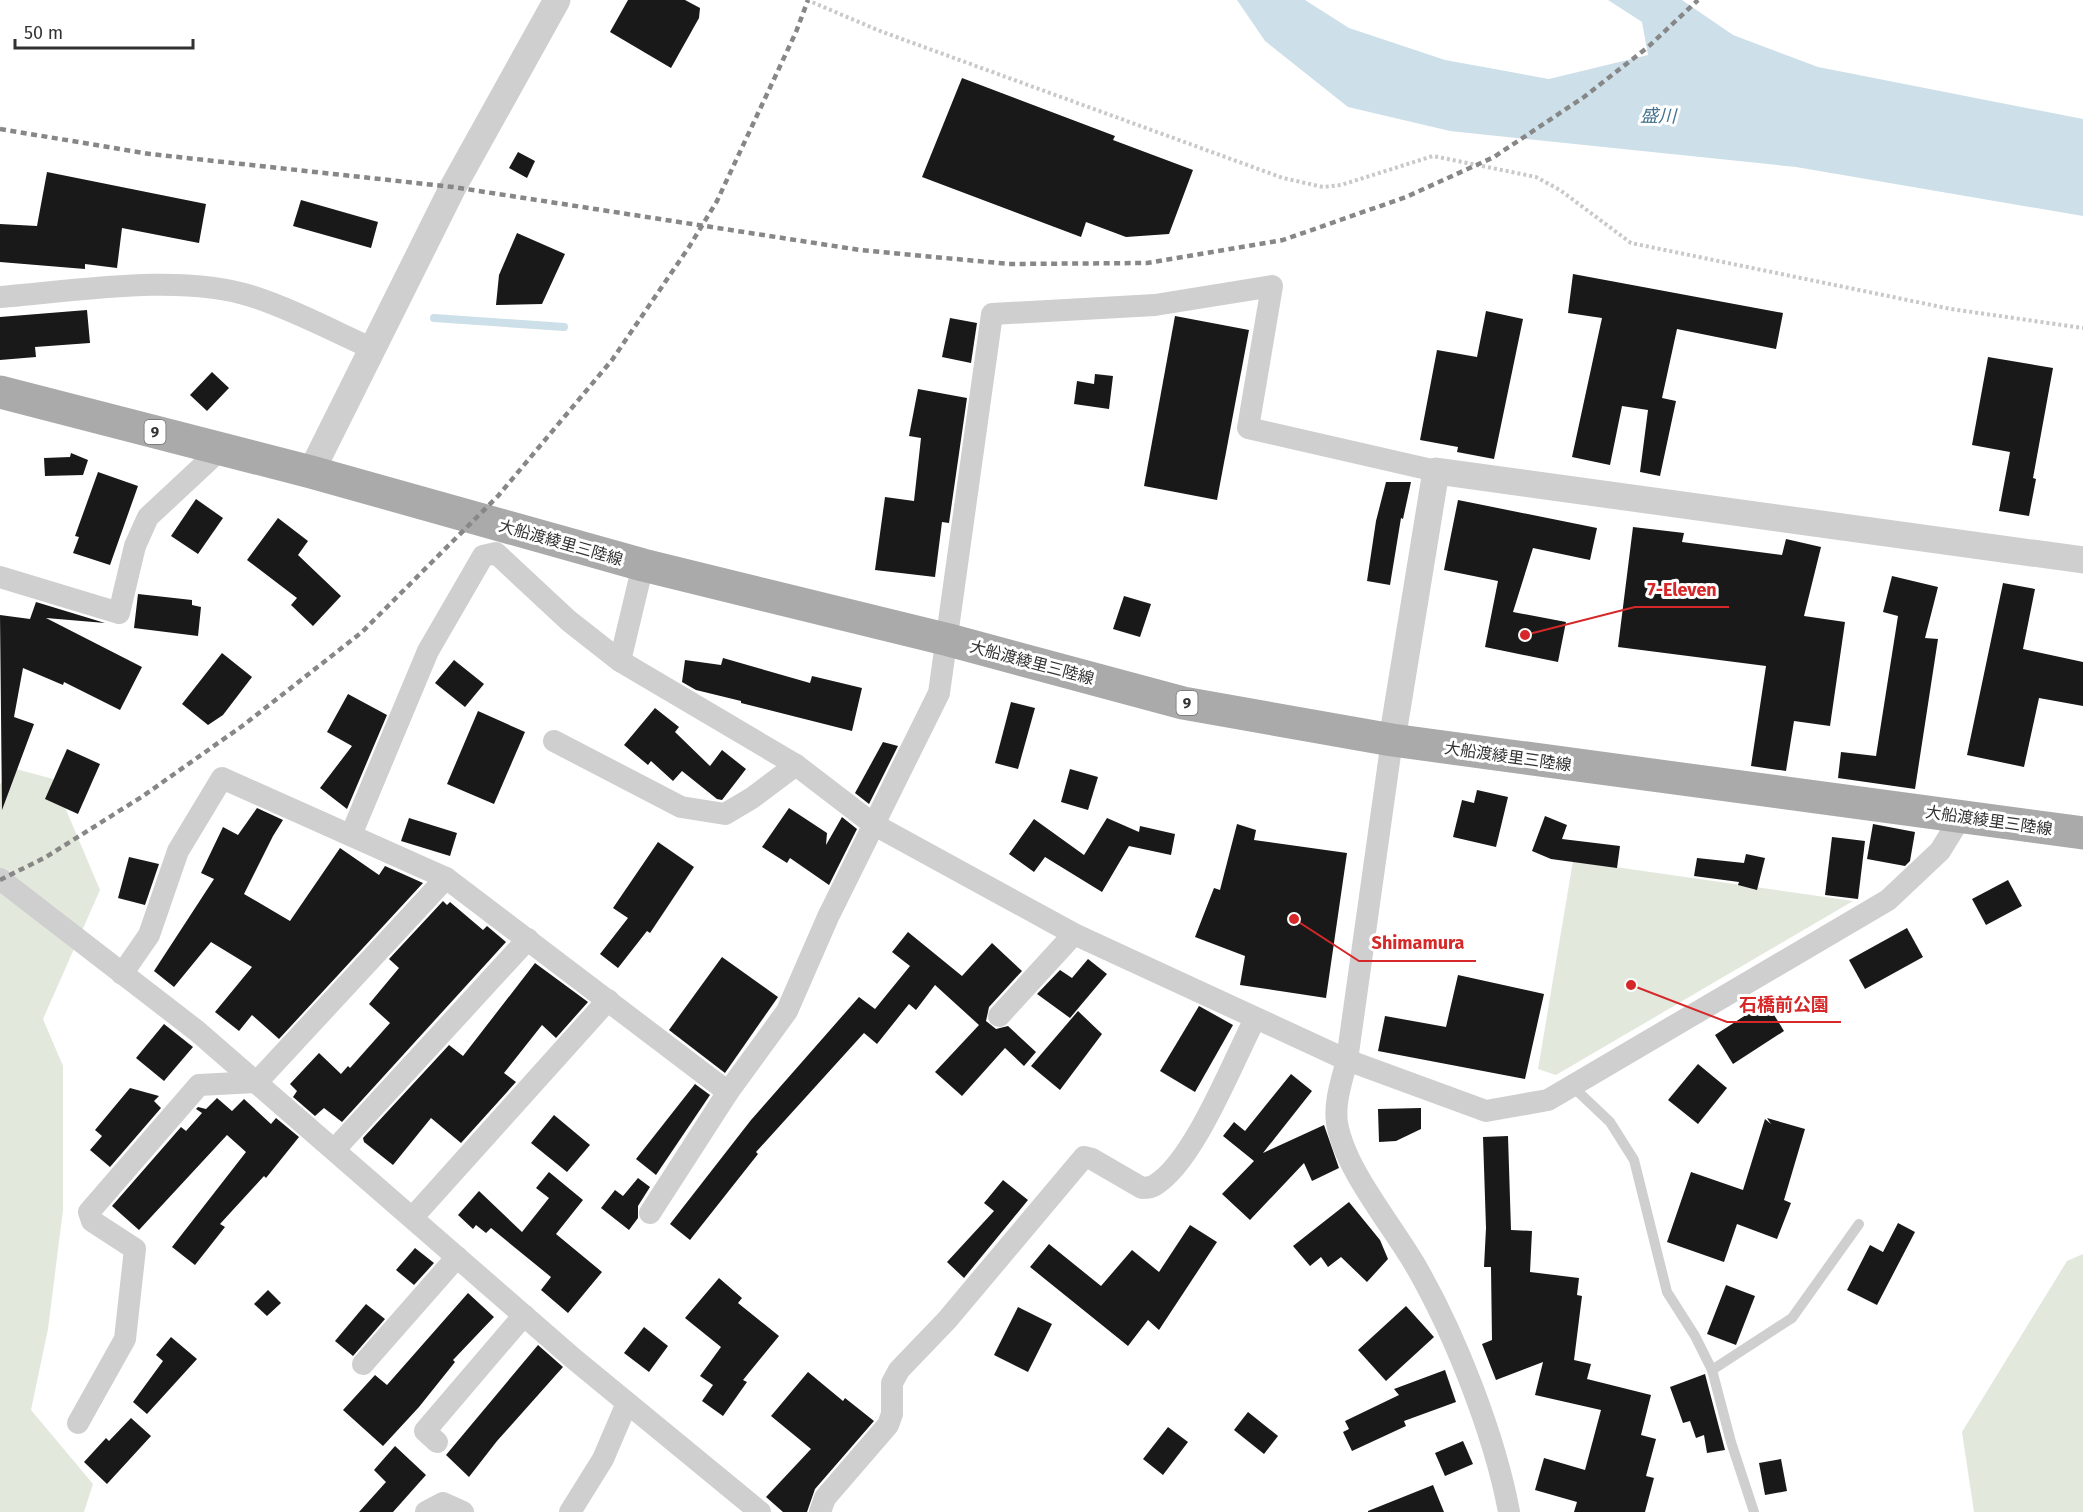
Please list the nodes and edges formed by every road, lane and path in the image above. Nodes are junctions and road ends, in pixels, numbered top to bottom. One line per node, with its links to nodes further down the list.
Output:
1 (556, 0): 5 (street)
2 (807, 0): 4 (path)
3 (0, 297): 5 (street)
4 (2083, 328)
5 (373, 349): 9 (street)
6 (0, 392): 7 (main road, 大船渡綾里三陸線 / 9)
7 (221, 449): 9 (main road, 大船渡綾里三陸線 / 9); 12 (street)
8 (1437, 471): 10 (street); 13 (street); 15 (street)
9 (311, 472): 11 (main road, 大船渡綾里三陸線 / 9)
10 (2083, 560)
11 (643, 565): 13 (main road, 大船渡綾里三陸線 / 9); 14 (street)
12 (0, 577)
13 (949, 639): 15 (main road, 大船渡綾里三陸線 / 9); 19 (street)
14 (620, 661): 17 (street); 21 (street)
15 (1392, 740): 18 (main road, 大船渡綾里三陸線 / 9); 30 (street)
16 (554, 741): 17 (street)
17 (796, 765): 19 (street)
18 (1961, 817): 20 (main road, 大船渡綾里三陸線 / 9); 32 (street)
19 (873, 824): 24 (street); 33 (street)
20 (2083, 832)
21 (351, 836): 22 (street); 26 (street)
22 (446, 878): 25 (street); 31 (street)
23 (8, 885): 26 (street)
24 (1074, 934): 28 (street); 29 (street)
25 (528, 939): 27 (street); 34 (street)
26 (122, 974): 31 (street)
27 (608, 1000): 33 (street); 36 (street)
28 (999, 1016)
29 (1255, 1019): 30 (street); 49 (street)
30 (1347, 1060): 32 (street); 50 (street)
31 (257, 1082): 34 (street); 43 (street)
32 (1571, 1086): 41 (lane)
33 (728, 1092): 35 (street)
34 (335, 1149): 36 (street)
35 (650, 1213)
36 (413, 1217): 38 (street)
37 (1859, 1224): 41 (lane)
38 (458, 1257): 39 (street); 40 (street)
39 (524, 1315): 42 (street); 44 (street)
40 (363, 1365)
41 (1712, 1371): 51 (lane)
42 (627, 1403): 47 (street); 48 (street)
43 (78, 1423)
44 (438, 1442)
45 (426, 1512): 46 (street)
46 (463, 1512)
47 (570, 1512)
48 (760, 1512)
49 (820, 1512)
50 (1509, 1512)
51 (1754, 1512)

